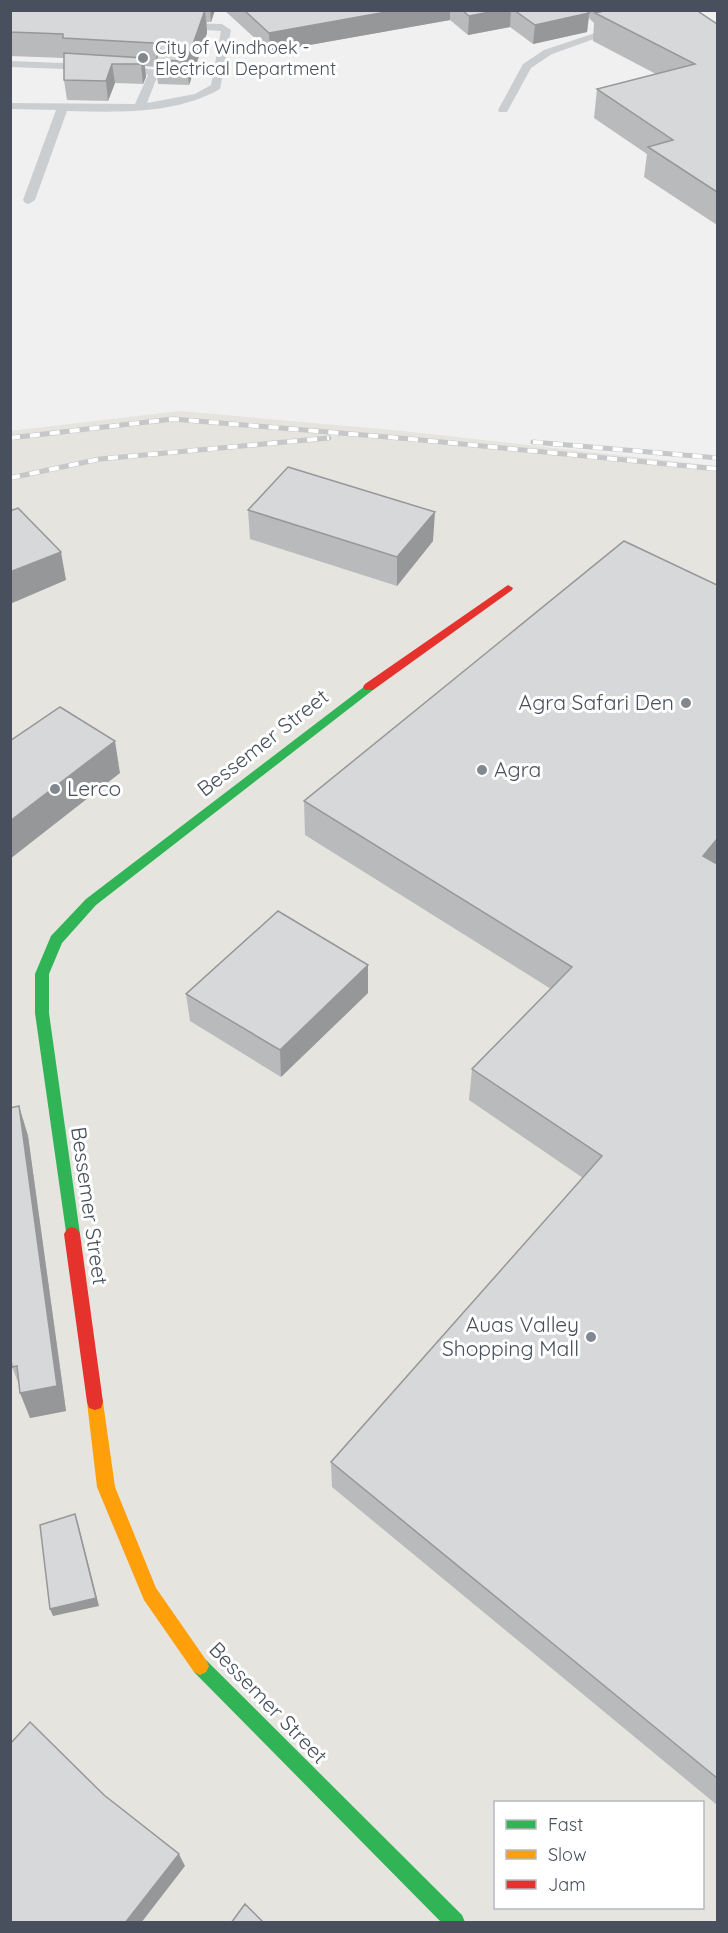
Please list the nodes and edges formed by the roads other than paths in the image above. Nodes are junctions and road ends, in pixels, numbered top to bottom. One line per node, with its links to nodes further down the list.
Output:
1 (162, 26): 6 (lane)
2 (633, 26): 7 (lane)
3 (10, 64): 6 (lane)
4 (10, 106): 5 (lane)
5 (63, 106): 6 (lane); 8 (lane)
6 (139, 108)
7 (504, 110)
8 (29, 200)
9 (508, 588): 10 (street, Bessemer Street)
10 (455, 1923)

